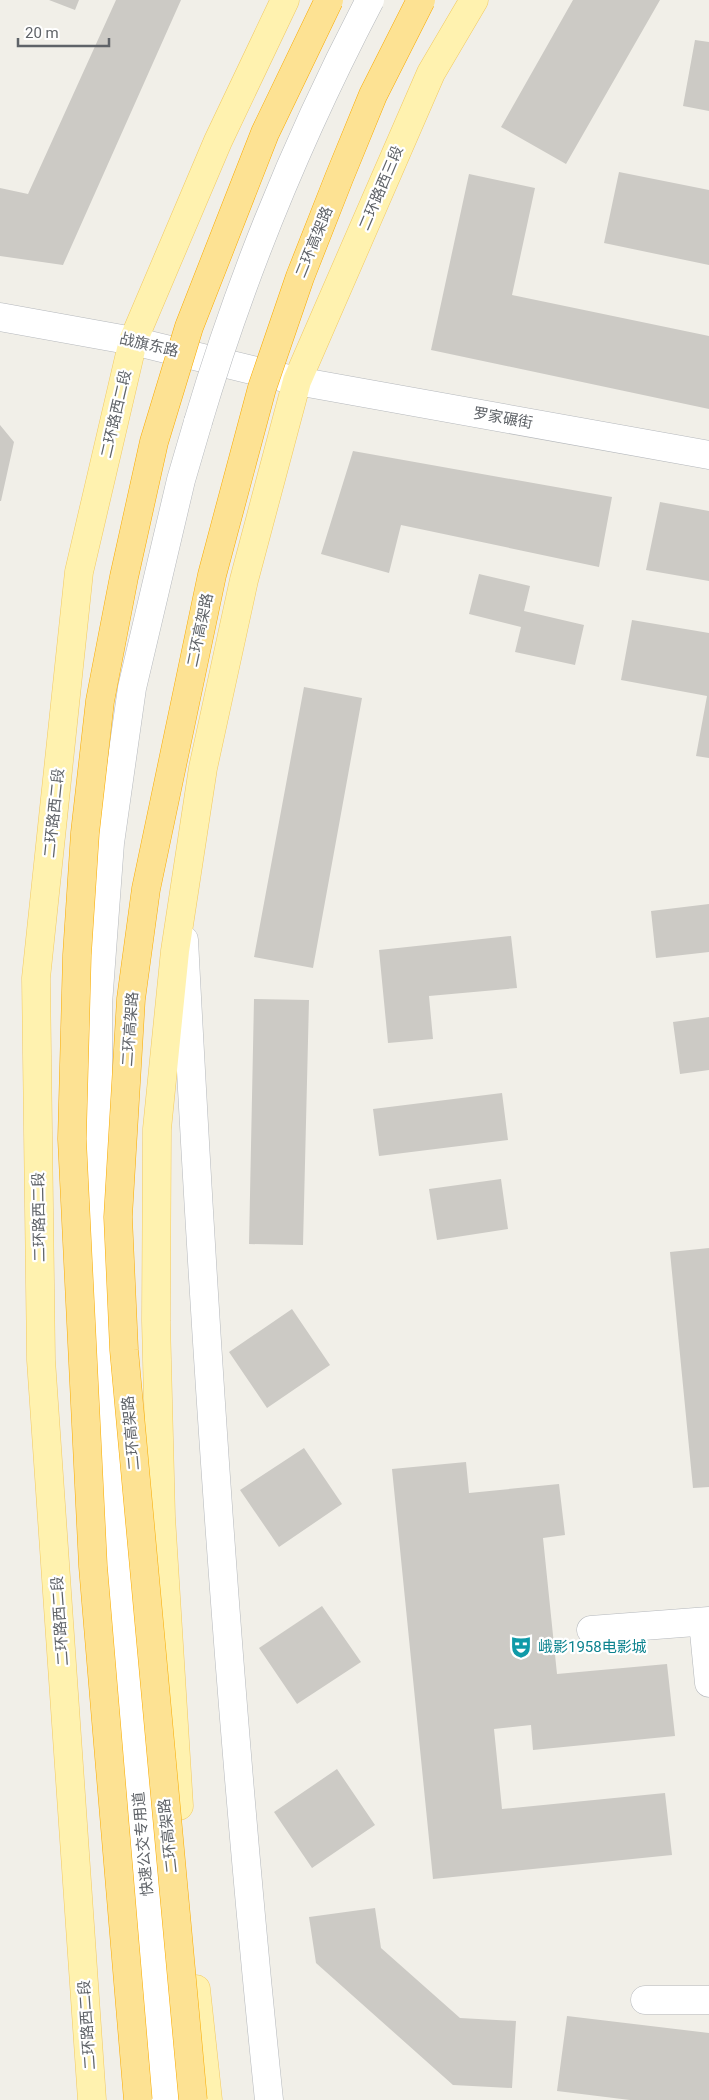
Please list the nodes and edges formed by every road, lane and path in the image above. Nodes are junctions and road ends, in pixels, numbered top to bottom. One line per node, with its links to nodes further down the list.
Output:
1 (285, 0): 7 (main road)
2 (329, 0): 18 (highway, bridge)
3 (370, 0): 16 (street, 快速公交专用道, bridge)
4 (421, 0): 21 (highway, 二环高架路, bridge)
5 (474, 0): 8 (main road, 二环路西三段)
6 (0, 317): 7 (street, 战旗东路)
7 (133, 341): 8 (street, 战旗东路); 17 (main road, 二环路西二段)
8 (297, 381): 9 (street, 罗家碾街); 10 (main road)
9 (709, 455)
10 (182, 902): 22 (main road); 23 (street)
11 (706, 1621): 12 (street); 13 (street)
12 (591, 1630)
13 (709, 1683)
14 (645, 2000): 15 (street)
15 (709, 2000)
16 (162, 2070): 19 (street, 快速公交专用道); 20 (street, 快速公交专用道)
17 (92, 2100)
18 (138, 2100)
19 (155, 2100)
20 (165, 2100)
21 (193, 2100)
22 (208, 2100)
23 (269, 2100)

